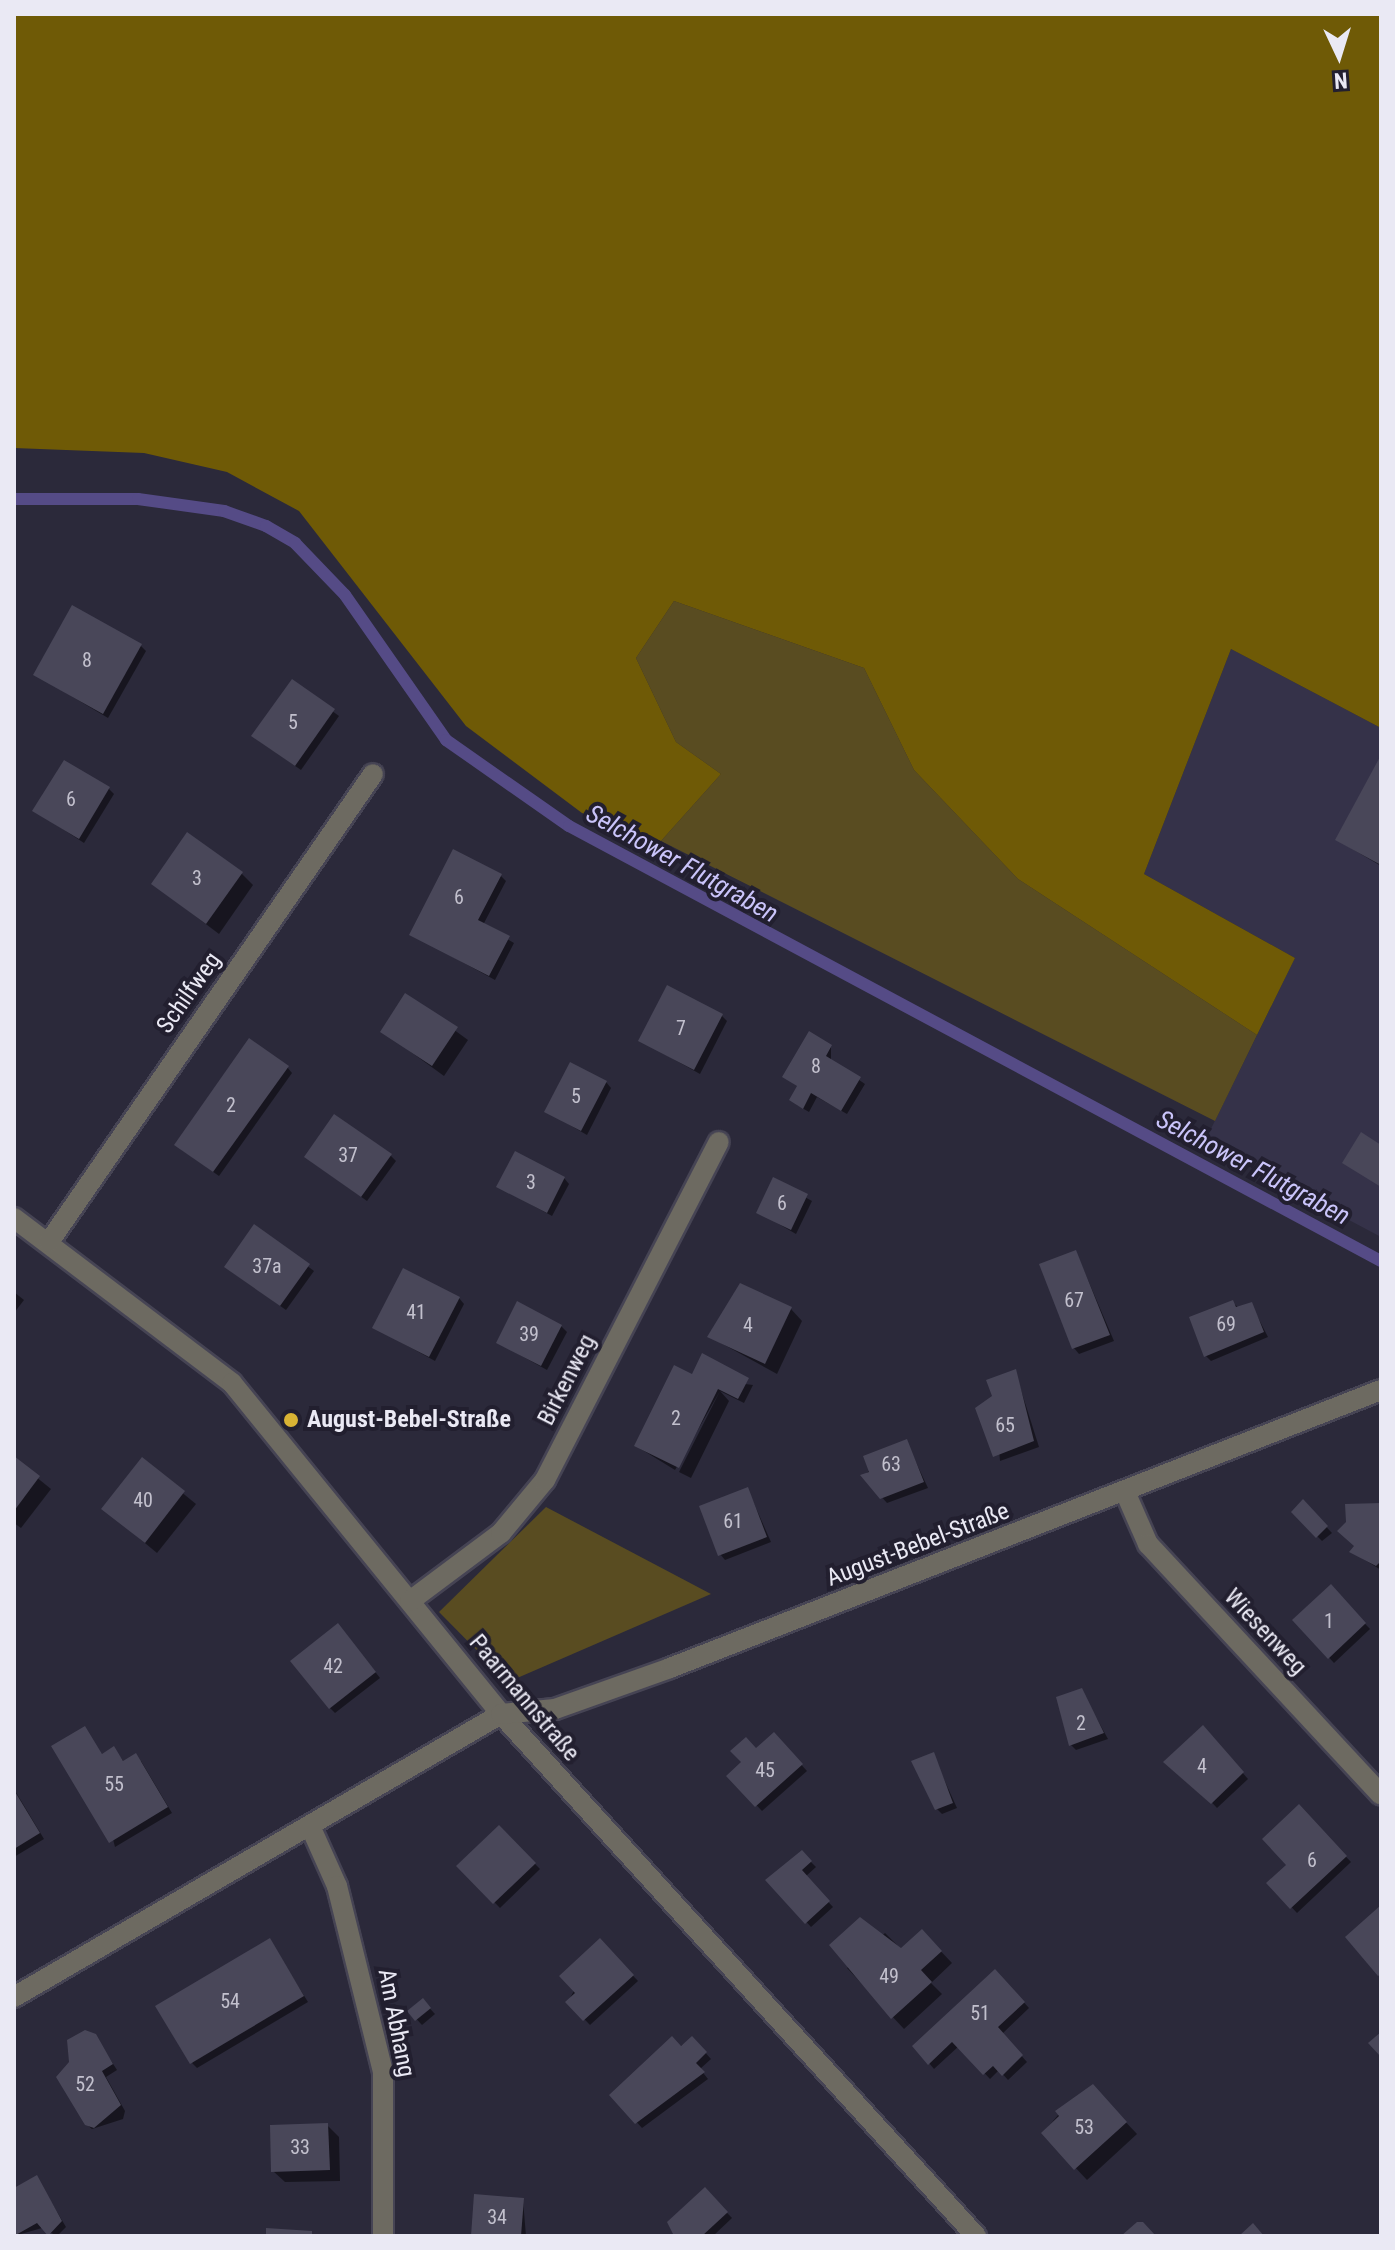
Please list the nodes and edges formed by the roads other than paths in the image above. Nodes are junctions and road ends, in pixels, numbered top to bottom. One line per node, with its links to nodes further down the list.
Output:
1 (373, 774): 4 (street, Schilfweg)
2 (719, 1142): 7 (street, Birkenweg)
3 (14, 1218): 4 (street, Paarmannstraße)
4 (49, 1242): 7 (street, Paarmannstraße)
5 (1381, 1390): 6 (street, August-Bebel-Straße)
6 (1126, 1494): 8 (street, August-Bebel-Straße); 9 (street, Wiesenweg)
7 (410, 1601): 8 (street, Paarmannstraße)
8 (501, 1714): 10 (street, August-Bebel-Straße); 13 (street, Paarmannstraße)
9 (1381, 1795)
10 (311, 1828): 11 (street, August-Bebel-Straße); 12 (street, Am Abhang)
11 (14, 1997)
12 (383, 2236)
13 (976, 2236)

